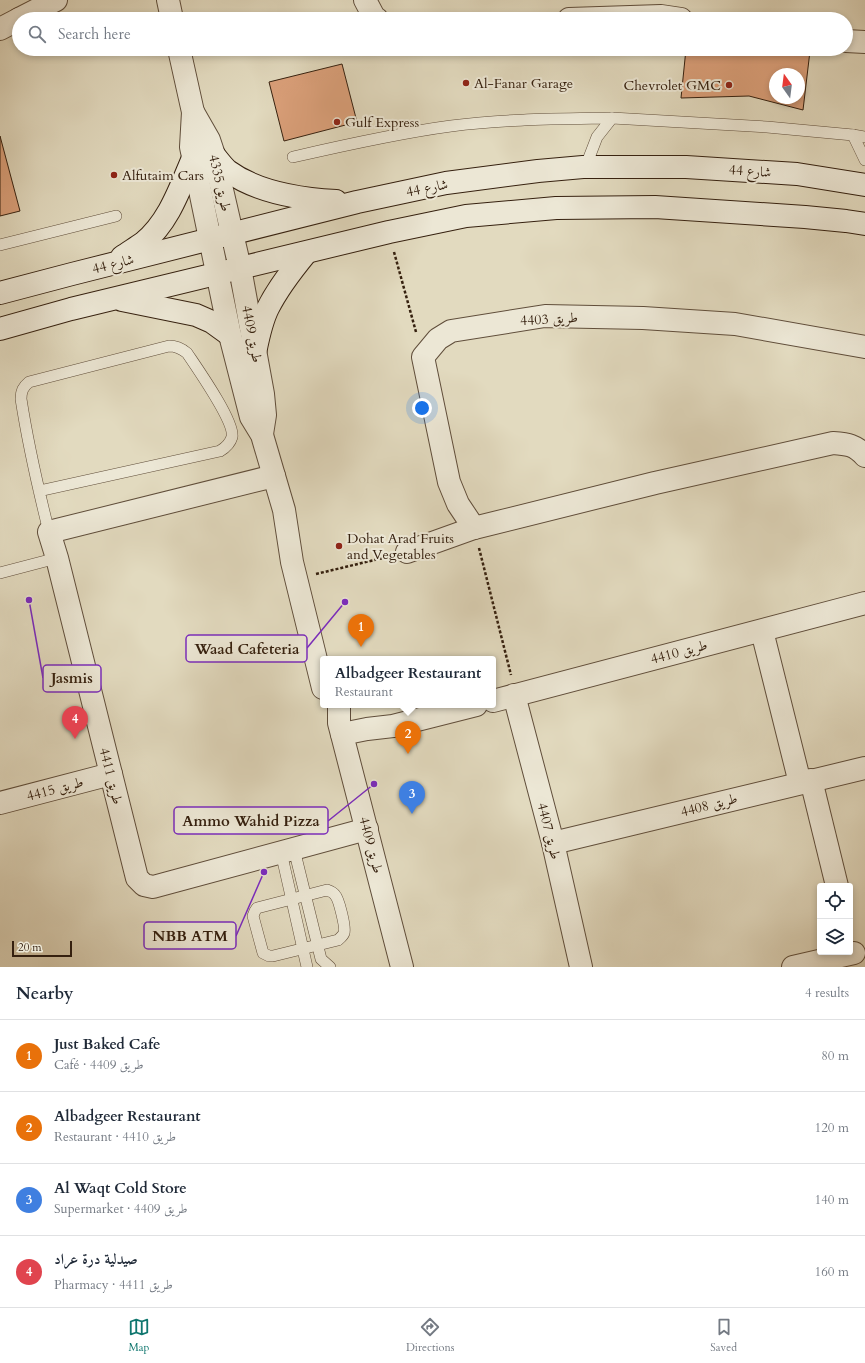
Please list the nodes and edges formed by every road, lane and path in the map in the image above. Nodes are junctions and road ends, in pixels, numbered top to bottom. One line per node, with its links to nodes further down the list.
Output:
1 (56, 0): 4 (street)
2 (168, 0): 5 (street)
3 (365, 0): 6 (street)
4 (33, 12)
5 (171, 12)
6 (371, 12)
7 (12, 23): 8 (street)
8 (0, 29)
9 (853, 41): 10 (street)
10 (865, 42)
11 (180, 56): 15 (street, طريق 4335)
12 (612, 118): 13 (lane); 16 (lane); 18 (lane)
13 (853, 135): 14 (lane); 17 (lane)
14 (865, 137)
15 (203, 157): 20 (street); 24 (street, طريق 4335); 25 (street, طريق 4335); 28 (street)
16 (293, 157)
17 (865, 160)
18 (583, 167): 19 (street, شارع 44); 20 (street, شارع 44)
19 (865, 185)
20 (358, 202): 24 (street, شارع 44)
21 (116, 216): 26 (lane)
22 (865, 224): 23 (street)
23 (389, 232): 27 (street); 37 (path)
24 (232, 234): 25 (street, شارع 44); 29 (street, طريق 4409)
25 (210, 240): 28 (street, شارع 44); 30 (street, طريق 4409)
26 (0, 245)
27 (306, 253): 29 (street); 36 (street)
28 (110, 264): 31 (street, شارع 44)
29 (240, 268): 30 (street); 36 (street, طريق 4409)
30 (217, 274): 32 (street); 34 (street, طريق 4409)
31 (0, 293)
32 (115, 298): 33 (street); 34 (street)
33 (0, 328)
34 (230, 335): 38 (street, طريق 4409)
35 (865, 347): 37 (street, طريق 4403)
36 (255, 353): 38 (street, طريق 4409)
37 (423, 357): 43 (street)
38 (262, 434): 40 (street, طريق 4409)
39 (865, 456): 43 (street)
40 (274, 476): 42 (street, طريق 4409); 44 (street)
41 (39, 492): 41 (lane, طريق 4411); 44 (lane, طريق 4411)
42 (284, 510): 48 (street, طريق 4409); 52 (street, طريق 4409)
43 (474, 528): 45 (street); 53 (path)
44 (49, 532): 46 (street, طريق 4411)
45 (407, 552): 48 (path)
46 (57, 558): 47 (lane); 58 (street, طريق 4411)
47 (0, 573)
48 (307, 576): 51 (street, طريق 4409)
49 (865, 604): 50 (street, طريق 4410)
50 (762, 631): 53 (street, طريق 4410); 59 (street)
51 (327, 656)
52 (320, 676)
53 (514, 695): 54 (street, طريق 4410); 62 (street, طريق 4407)
54 (496, 700)
55 (464, 708): 56 (street)
56 (338, 723): 61 (street, طريق 4409)
57 (865, 768): 59 (street, طريق 4408)
58 (111, 774): 60 (street, طريق 4415); 63 (street, طريق 4411)
59 (806, 782): 62 (street, طريق 4408); 64 (street)
60 (0, 803)
61 (367, 829): 63 (street, طريق 4411); 72 (street, طريق 4409)
62 (553, 843): 73 (street, طريق 4407)
63 (288, 850): 65 (lane); 66 (lane)
64 (836, 883)
65 (306, 895): 66 (lane); 67 (lane); 67 (lane)
66 (292, 899): 68 (lane); 68 (lane)
67 (318, 945): 68 (lane); 71 (lane)
68 (303, 948): 70 (lane)
69 (854, 953): 74 (street)
70 (307, 967)
71 (330, 967)
72 (402, 967)
73 (581, 967)
74 (793, 967)

